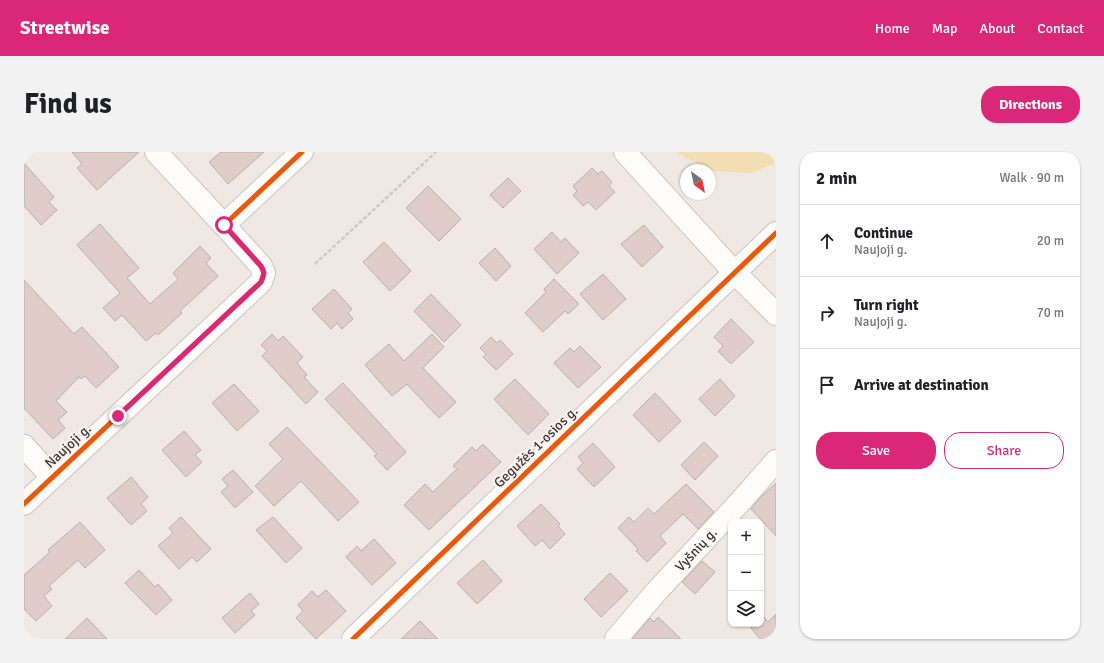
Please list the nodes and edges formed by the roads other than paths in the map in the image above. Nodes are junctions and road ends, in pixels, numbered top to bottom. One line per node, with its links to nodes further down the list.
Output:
1 (156, 152): 4 (street, Naujoji g.)
2 (302, 152): 4 (street)
3 (625, 152): 6 (street)
4 (224, 225): 10 (street, Naujoji g.)
5 (776, 233): 6 (street, Gegužės 1-osios g.)
6 (736, 273): 7 (street); 12 (street, Gegužės 1-osios g.)
7 (776, 314)
8 (24, 446): 10 (street)
9 (776, 461): 13 (street, Vyšnių g.)
10 (52, 477): 11 (street, Naujoji g.)
11 (24, 504)
12 (353, 639)
13 (616, 639)

